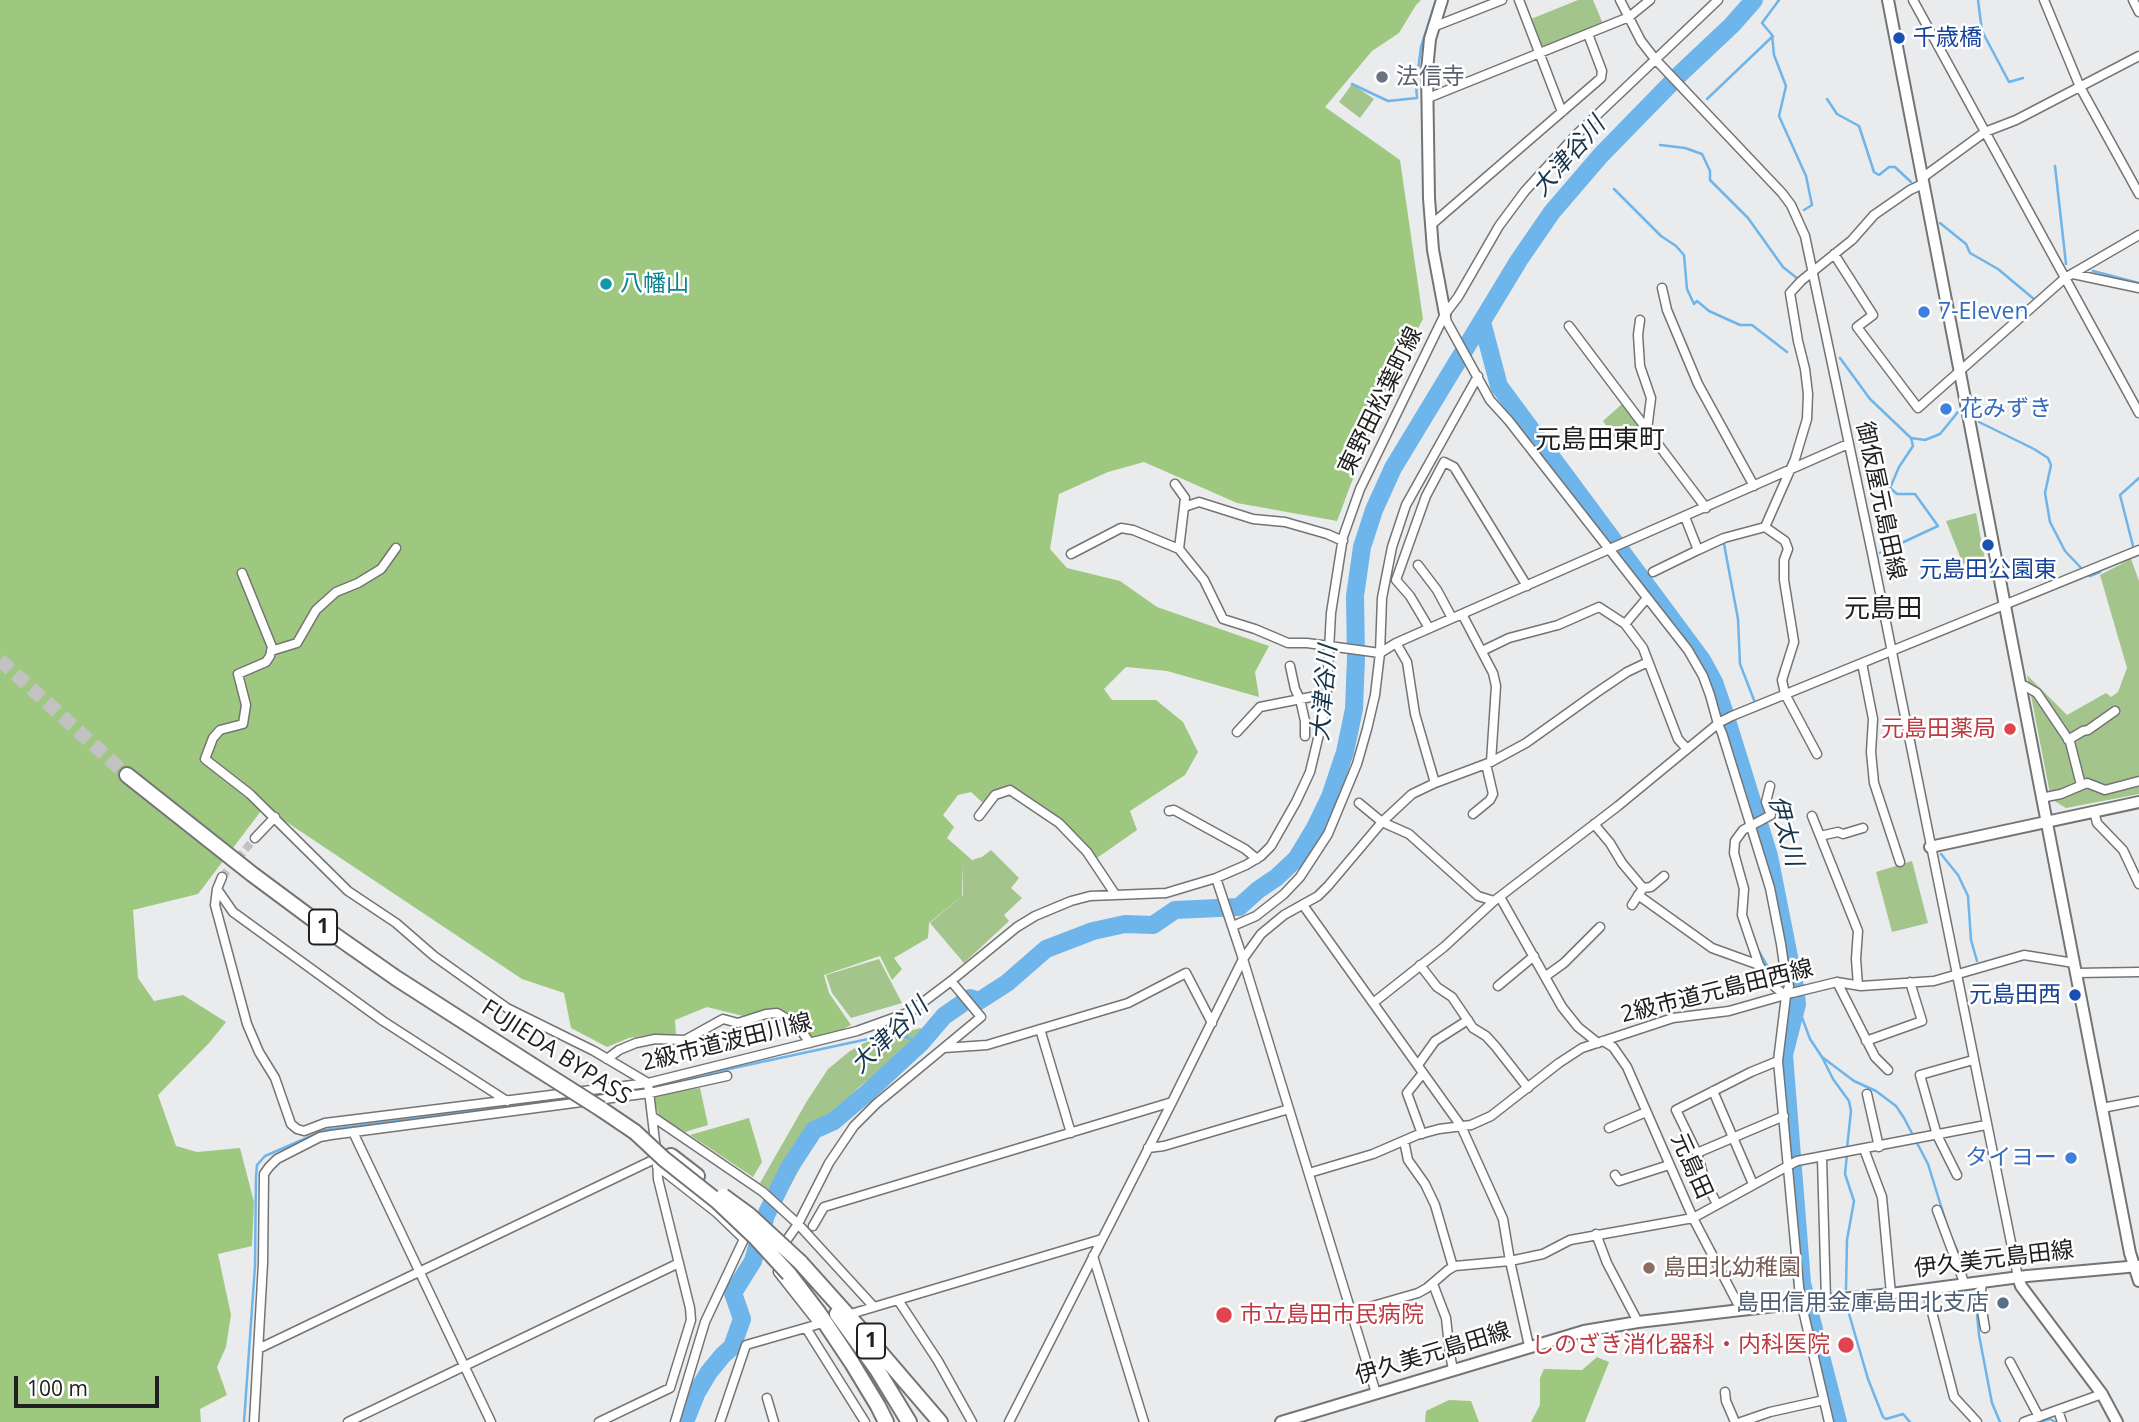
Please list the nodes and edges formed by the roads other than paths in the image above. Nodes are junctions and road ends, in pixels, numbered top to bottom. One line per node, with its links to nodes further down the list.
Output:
1 (1442, 0): 13 (street)
2 (1502, 0): 13 (street)
3 (1518, 0): 15 (street)
4 (1620, 0): 12 (street, 御仮屋元島田線)
5 (1650, 0): 12 (street)
6 (1718, 0): 17 (street, 東野田松葉町線)
7 (1888, 0): 22 (street)
8 (1913, 0): 21 (street)
9 (2043, 0): 18 (street)
10 (2133, 0): 11 (street)
11 (2139, 12)
12 (1629, 18): 14 (street); 17 (street, 御仮屋元島田線)
13 (1433, 27): 19 (street)
14 (1588, 34): 15 (street); 20 (street)
15 (1539, 54): 19 (street); 20 (street)
16 (2139, 56): 18 (street)
17 (1656, 60): 27 (street, 御仮屋元島田線); 31 (street, 東野田松葉町線)
18 (2080, 87): 21 (street); 23 (street)
19 (1428, 98): 24 (street)
20 (1562, 112): 24 (street)
21 (1985, 132): 22 (street); 28 (street)
22 (1922, 181): 26 (street); 34 (street)
23 (2139, 194)
24 (1431, 225): 31 (street)
25 (2139, 235): 28 (street)
26 (1834, 254): 27 (street); 34 (street)
27 (1814, 271): 38 (street, 御仮屋元島田線); 39 (street)
28 (2069, 276): 30 (street); 34 (street); 36 (street)
29 (1662, 288): 41 (street)
30 (2139, 288)
31 (1446, 318): 35 (street); 46 (street, 東野田松葉町線)
32 (1640, 320): 37 (street)
33 (1569, 326): 37 (street)
34 (1959, 372): 58 (street)
35 (1477, 374): 49 (street); 68 (street)
36 (2139, 413)
37 (1647, 430): 43 (street)
38 (1848, 444): 39 (street); 67 (street, 御仮屋元島田線)
39 (1790, 470): 41 (street); 45 (street)
40 (1175, 484): 42 (street)
41 (1754, 486): 43 (street)
42 (1184, 507): 46 (street); 48 (street)
43 (1706, 508): 44 (street)
44 (1685, 517): 49 (street); 50 (street)
45 (1765, 527): 50 (street); 74 (street)
46 (1343, 541): 64 (street, 東野田松葉町線)
47 (396, 548): 66 (street)
48 (1179, 549): 52 (street); 64 (street)
49 (1611, 549): 56 (street); 57 (street)
50 (1698, 550): 54 (street)
51 (2139, 550): 58 (street)
52 (1070, 554)
53 (1419, 565): 60 (street)
54 (1653, 572)
55 (242, 573): 66 (street)
56 (1527, 586): 59 (street); 62 (street)
57 (1647, 598): 61 (street); 77 (street)
58 (2004, 605): 67 (street); 98 (street)
59 (1462, 614): 60 (street); 65 (street)
60 (1452, 618): 62 (street)
61 (1625, 624): 65 (street); 69 (street)
62 (1429, 628): 63 (street)
63 (1396, 643): 68 (street); 86 (street)
64 (1331, 648): 68 (street); 73 (street, 東野田松葉町線)
65 (1482, 650): 83 (street)
66 (271, 651): 97 (street)
67 (1891, 651): 70 (street); 105 (street, 御仮屋元島田線)
68 (1378, 653): 118 (street)
69 (1648, 662): 81 (street); 83 (street)
70 (1862, 663): 74 (street); 107 (street)
71 (1290, 666): 75 (street)
72 (2025, 686): 80 (street)
73 (1326, 694): 75 (street); 106 (street, 東野田松葉町線)
74 (1785, 694): 77 (street); 82 (street)
75 (1300, 699): 78 (street); 79 (street)
76 (2115, 711): 80 (street)
77 (1719, 723): 81 (street); 101 (street)
78 (1237, 732)
79 (1306, 736)
80 (2068, 740): 87 (street)
81 (1687, 749): 100 (street)
82 (1817, 754)
83 (1488, 763): 86 (street); 94 (street)
84 (127, 775): 166 (highway, FUJIEDA BYPASS / 1, bridge)
85 (2139, 781): 87 (street)
86 (1435, 783): 99 (street)
87 (2081, 785): 89 (street)
88 (1770, 786): 101 (street)
89 (2046, 797)
90 (2139, 802): 93 (street)
91 (1359, 803): 99 (street)
92 (1169, 811): 106 (street)
93 (2094, 811): 98 (street); 111 (street)
94 (1473, 814)
95 (979, 816): 114 (street)
96 (1812, 816): 103 (street)
97 (275, 817): 104 (street); 142 (street)
98 (2047, 821): 105 (street); 124 (street)
99 (1382, 822): 115 (street); 116 (street)
100 (1594, 824): 113 (street); 115 (street)
101 (1751, 825): 123 (street); 133 (street)
102 (1863, 828): 103 (street)
103 (1819, 836): 131 (street)
104 (255, 838)
105 (1930, 847): 126 (street, 御仮屋元島田線)
106 (1257, 859): 110 (street, 東野田松葉町線)
107 (1900, 862)
108 (1664, 876): 113 (street)
109 (222, 877): 112 (street)
110 (1216, 878): 114 (street, 2級市道波田川線); 118 (street)
111 (2139, 884)
112 (216, 889): 153 (street); 164 (street)
113 (1641, 892): 117 (street); 123 (street)
114 (1115, 894): 128 (street, 2級市道波田川線)
115 (1497, 899): 120 (street, 元島田); 122 (street)
116 (1303, 905): 121 (street); 134 (street)
117 (1632, 905)
118 (1232, 924): 121 (street)
119 (1600, 927): 127 (street)
120 (1534, 956): 127 (street, 元島田); 132 (street)
121 (1243, 959): 136 (street); 156 (street)
122 (1420, 965): 134 (street); 135 (street)
123 (1759, 965): 133 (street)
124 (2075, 968): 125 (street, 2級市道元島田西線); 126 (street, 2級市道元島田西線); 157 (street)
125 (2139, 972)
126 (1956, 975): 130 (street, 2級市道元島田西線); 143 (street, 御仮屋元島田線)
127 (1546, 976): 139 (street, 元島田)
128 (951, 981): 140 (street, 2級市道波田川線); 141 (street)
129 (1838, 982): 131 (street, 2級市道元島田西線); 133 (street, 2級市道元島田西線); 138 (street)
130 (1910, 982): 131 (street, 2級市道元島田西線); 138 (street)
131 (1858, 985)
132 (1498, 986)
133 (1786, 996): 139 (street, 2級市道元島田西線); 144 (street)
134 (1373, 1003): 145 (street)
135 (1468, 1020): 145 (street); 149 (street)
136 (1212, 1023): 137 (street); 155 (street)
137 (1040, 1029): 141 (street); 167 (street)
138 (1866, 1041): 146 (street)
139 (1600, 1042): 149 (street, 2級市道元島田西線); 158 (street, 元島田)
140 (810, 1043): 142 (street); 148 (street, 2級市道波田川線)
141 (944, 1048): 188 (street)
142 (607, 1059): 148 (street)
143 (1973, 1060): 161 (street, 御仮屋元島田線); 169 (street)
144 (1778, 1061): 150 (street); 159 (street)
145 (1421, 1069): 162 (street); 168 (street)
146 (1888, 1070)
147 (727, 1076): 151 (street)
148 (648, 1083): 151 (street); 153 (street, 2級市道波田川線)
149 (1528, 1088): 162 (street, 2級市道元島田西線)
150 (1713, 1091): 170 (street); 176 (street)
151 (650, 1093): 160 (street); 165 (street)
152 (1867, 1094): 173 (street)
153 (507, 1101): 164 (street, 2級市道波田川線)
154 (2139, 1101): 157 (street)
155 (1172, 1102): 167 (street); 174 (street)
156 (1289, 1108): 174 (street); 181 (street)
157 (2102, 1108): 195 (street)
158 (1646, 1112): 163 (street); 180 (street, 元島田)
159 (1784, 1116): 170 (street); 179 (street)
160 (653, 1117): 178 (street); 188 (street)
161 (1986, 1125): 169 (street); 199 (street, 御仮屋元島田線)
162 (1461, 1126): 168 (street, 2級市道元島田西線); 193 (street)
163 (1609, 1128)
164 (304, 1130): 172 (street)
165 (353, 1132): 172 (street); 198 (street)
166 (635, 1132): 196 (highway, 1, bridge); 196 (highway, FUJIEDA BYPASS / 1, bridge)
167 (1071, 1133): 189 (street)
168 (1422, 1133): 171 (street, 2級市道元島田西線)
169 (1937, 1135): 173 (street); 183 (street)
170 (1734, 1138): 176 (street); 184 (street)
171 (1404, 1141): 181 (street, 2級市道元島田西線); 197 (street)
172 (308, 1143): 217 (street)
173 (1879, 1147): 175 (street)
174 (1148, 1148): 191 (street)
175 (1864, 1149): 177 (street); 205 (street)
176 (1697, 1153): 185 (street)
177 (1822, 1158): 179 (street); 207 (street)
178 (657, 1162): 194 (street); 198 (street); 232 (street)
179 (1792, 1164): 184 (street); 208 (street)
180 (1669, 1165): 182 (street); 187 (street, 元島田)
181 (1309, 1173): 211 (street)
182 (1615, 1175)
183 (1957, 1175)
184 (1753, 1184): 185 (street)
185 (1717, 1205): 187 (street)
186 (1937, 1210): 203 (street)
187 (1693, 1218): 190 (street); 210 (street, 元島田)
188 (797, 1223): 209 (street); 214 (street)
189 (813, 1226)
190 (1596, 1234): 193 (street); 213 (street)
191 (1102, 1239): 192 (street); 206 (street)
192 (1093, 1256): 240 (street); 241 (street)
193 (1510, 1261): 197 (street); 216 (street)
194 (679, 1262): 219 (street); 231 (street)
195 (2136, 1266): 199 (street, 伊久美元島田線); 200 (street)
196 (794, 1267): 236 (highway, 1); 237 (highway, 1); 238 (highway, 1)
197 (1453, 1267): 202 (street)
198 (420, 1272): 217 (street); 219 (street)
199 (2018, 1277): 201 (street, 伊久美元島田線); 223 (street)
200 (2139, 1281)
201 (1982, 1282): 203 (street, 伊久美元島田線); 215 (street)
202 (1433, 1284): 211 (street); 220 (street)
203 (1965, 1285): 204 (street, 伊久美元島田線)
204 (1926, 1289): 205 (street, 伊久美元島田線); 246 (street)
205 (1891, 1294): 207 (street, 伊久美元島田線)
206 (898, 1300): 209 (street); 239 (street)
207 (1826, 1300): 208 (street, 伊久美元島田線)
208 (1805, 1302): 210 (street, 伊久美元島田線); 225 (street)
209 (874, 1307): 212 (street)
210 (1741, 1310): 213 (street, 伊久美元島田線)
211 (1352, 1312): 221 (street)
212 (854, 1313)
213 (1638, 1322): 216 (street, 伊久美元島田線)
214 (806, 1328): 233 (street); 235 (street)
215 (1984, 1328)
216 (1529, 1346): 220 (street, 伊久美元島田線)
217 (258, 1349): 228 (street)
218 (2010, 1362): 227 (street)
219 (465, 1366): 229 (street); 230 (street)
220 (1453, 1369): 221 (street, 伊久美元島田線)
221 (1376, 1392): 242 (street, 伊久美元島田線)
222 (1725, 1392): 243 (street)
223 (2102, 1394): 226 (street); 249 (street)
224 (767, 1398): 234 (street)
225 (1824, 1401): 244 (street); 245 (street)
226 (2058, 1410): 227 (street); 248 (street)
227 (2039, 1417): 247 (street)
228 (254, 1422)
229 (348, 1422)
230 (491, 1422)
231 (599, 1422)
232 (675, 1422)
233 (720, 1422)
234 (774, 1422)
235 (865, 1422)
236 (886, 1422)
237 (909, 1422)
238 (940, 1422)
239 (972, 1422)
240 (1009, 1422)
241 (1144, 1422)
242 (1281, 1422)
243 (1735, 1422)
244 (1741, 1422)
245 (1829, 1422)
246 (1977, 1422)
247 (2024, 1422)
248 (2062, 1422)
249 (2117, 1422)

